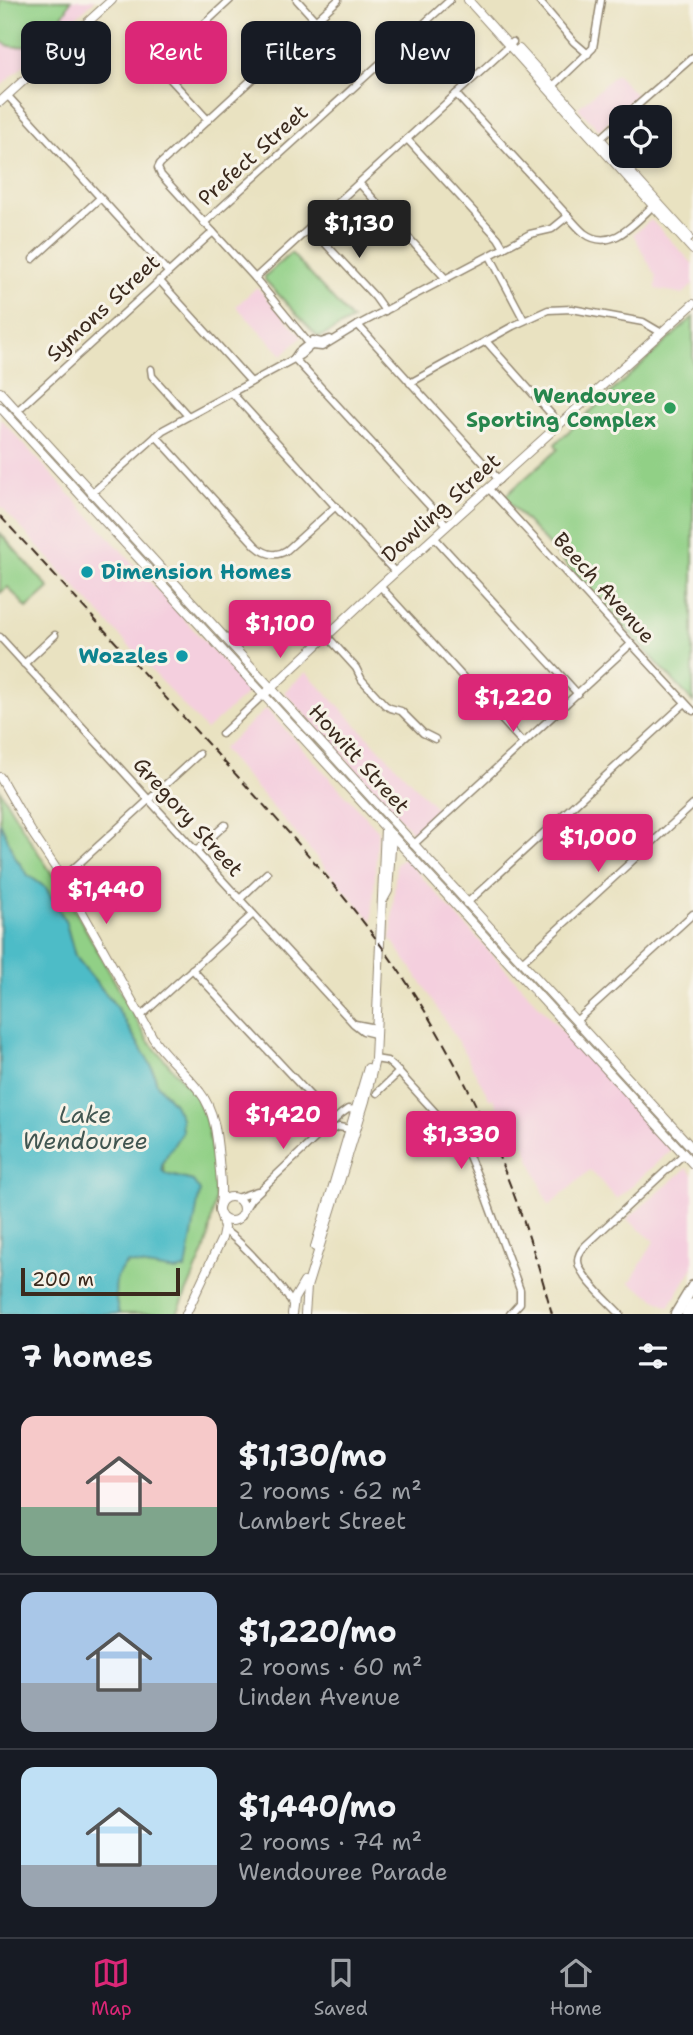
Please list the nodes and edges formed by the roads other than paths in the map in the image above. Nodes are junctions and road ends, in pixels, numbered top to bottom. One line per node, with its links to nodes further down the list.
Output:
1 (112, 0): 17 (main road)
2 (230, 0): 19 (street)
3 (297, 0): 10 (street)
4 (338, 0): 10 (street)
5 (450, 0): 27 (street, Prefect Street)
6 (468, 0): 11 (main road)
7 (475, 0): 11 (main road)
8 (538, 0): 12 (street)
9 (601, 0): 12 (street)
10 (316, 21)
11 (511, 43): 15 (main road); 16 (street)
12 (588, 54): 15 (street)
13 (693, 57): 18 (street)
14 (247, 84): 19 (street)
15 (551, 88): 22 (main road)
16 (456, 94): 21 (street); 26 (street)
17 (3, 99): 24 (street)
18 (639, 105)
19 (208, 120): 27 (street)
20 (609, 132): 22 (street)
21 (407, 139): 23 (street); 31 (street)
22 (599, 141): 25 (main road)
23 (359, 183): 28 (street); 37 (street)
24 (100, 198): 34 (street); 35 (street)
25 (655, 204): 26 (street); 30 (main road); 32 (main road)
26 (568, 216): 31 (street)
27 (204, 223): 29 (street)
28 (310, 227): 36 (street); 40 (street)
29 (212, 232): 35 (street, Symons Street); 36 (street)
30 (693, 242)
31 (504, 248): 33 (street)
32 (693, 250)
33 (490, 256): 37 (street); 41 (street)
34 (33, 259)
35 (168, 272): 38 (street, Symons Street)
36 (255, 278): 45 (street)
37 (446, 279): 40 (street)
38 (159, 280): 48 (street); 53 (street, Symons Street)
39 (693, 301): 43 (main road, Dowling Street)
40 (385, 311): 42 (street)
41 (524, 320): 43 (street); 44 (street)
42 (358, 326): 45 (street); 49 (street)
43 (660, 331): 55 (main road, Dowling Street)
44 (486, 341): 49 (street); 55 (street)
45 (311, 343): 46 (street)
46 (294, 358): 48 (street); 61 (street)
47 (151, 369): 54 (street)
48 (251, 382): 51 (street)
49 (410, 383): 57 (street)
50 (0, 392): 53 (main road, Howitt Street)
51 (232, 393): 54 (street); 60 (street)
52 (0, 407): 59 (main road, Howitt Street)
53 (17, 411): 59 (main road, Howitt Street)
54 (188, 416): 56 (street)
55 (559, 424): 57 (main road, Dowling Street)
56 (156, 436): 59 (street); 60 (street)
57 (499, 480): 58 (main road, Dowling Street)
58 (489, 489): 61 (main road, Dowling Street); 68 (street, Beech Avenue)
59 (88, 497): 70 (main road, Howitt Street); 72 (main road, Howitt Street)
60 (336, 506): 63 (street)
61 (447, 525): 62 (main road, Dowling Street)
62 (434, 537): 63 (main road, Dowling Street); 71 (street)
63 (395, 572): 64 (main road, Dowling Street)
64 (380, 586): 66 (main road, Dowling Street); 77 (street)
65 (55, 635): 69 (street)
66 (327, 636): 70 (main road, Dowling Street); 76 (street)
67 (0, 637): 69 (street, Gregory Street)
68 (631, 644): 71 (street); 73 (street, Beech Avenue)
69 (24, 664): 81 (street, Gregory Street)
70 (271, 688): 72 (main road, Dowling Street); 80 (main road, Howitt Street)
71 (578, 694): 77 (street)
72 (263, 695): 75 (street, Dowling Street); 80 (main road, Howitt Street)
73 (685, 703): 74 (street, Beech Avenue); 93 (street)
74 (693, 711)
75 (222, 734)
76 (435, 739)
77 (523, 743): 86 (street)
78 (199, 754): 81 (street)
79 (0, 777): 90 (main road)
80 (346, 778): 84 (main road, Howitt Street); 85 (main road, Howitt Street)
81 (149, 800): 87 (street, Gregory Street); 90 (street)
82 (693, 806): 97 (street)
83 (225, 825): 87 (street)
84 (396, 825): 85 (main road); 86 (main road, Howitt Street)
85 (387, 834): 86 (main road, Howitt Street); 88 (main road); 92 (main road)
86 (410, 848): 88 (main road); 93 (main road, Howitt Street); 94 (main road, Howitt Street)
87 (196, 852): 91 (street, Gregory Street)
88 (390, 858): 92 (main road)
89 (267, 873): 91 (street)
90 (63, 878): 99 (main road)
91 (240, 899): 95 (street, Gregory Street)
92 (383, 900): 101 (main road)
93 (467, 903): 94 (street); 97 (main road, Howitt Street)
94 (460, 910): 110 (main road, Howitt Street)
95 (253, 914): 98 (street); 101 (street, Gregory Street)
96 (693, 914): 100 (street)
97 (522, 962): 100 (main road, Howitt Street)
98 (192, 969): 99 (street); 106 (street)
99 (141, 1016): 112 (main road)
100 (576, 1021): 109 (main road, Howitt Street)
101 (376, 1031): 102 (main road); 105 (main road)
102 (375, 1059): 103 (street); 105 (main road)
103 (399, 1072): 104 (street); 128 (street)
104 (377, 1093)
105 (358, 1113): 106 (street); 107 (main road)
106 (334, 1121): 108 (street)
107 (353, 1130): 108 (street); 123 (main road); 125 (main road)
108 (321, 1135): 113 (street)
109 (693, 1149)
110 (684, 1154): 111 (main road, Howitt Street); 129 (street)
111 (693, 1164)
112 (219, 1169): 114 (main road); 115 (main road)
113 (265, 1187): 114 (street); 116 (street)
114 (235, 1198): 115 (main road); 116 (main road)
115 (220, 1204): 117 (main road)
116 (243, 1212): 118 (main road)
117 (221, 1216): 118 (main road); 120 (main road)
118 (237, 1220): 119 (main road)
119 (228, 1233): 120 (main road); 121 (street)
120 (216, 1254): 127 (main road)
121 (279, 1286): 123 (street); 126 (street)
122 (693, 1286): 130 (highway)
123 (297, 1296): 125 (main road); 126 (main road)
124 (693, 1304): 131 (highway)
125 (306, 1309)
126 (292, 1310)
127 (186, 1314)
128 (510, 1314)
129 (620, 1314)
130 (676, 1314)
131 (687, 1314)

